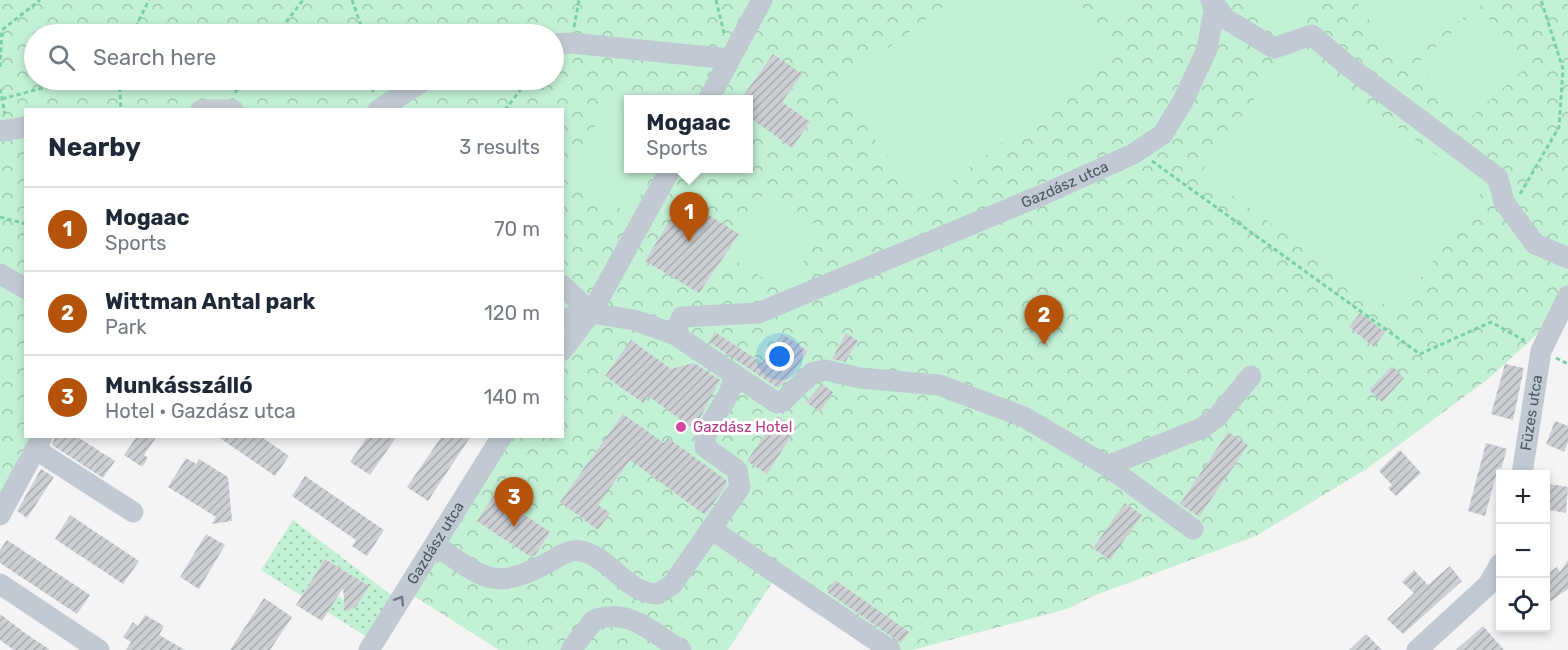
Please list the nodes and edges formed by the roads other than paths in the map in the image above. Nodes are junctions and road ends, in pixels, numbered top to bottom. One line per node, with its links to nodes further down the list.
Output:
1 (762, 0): 4 (street)
2 (1213, 3): 9 (street); 16 (street, Gazdász utca)
3 (564, 44): 4 (street)
4 (730, 59): 6 (street)
5 (409, 90): 7 (street)
6 (710, 95)
7 (381, 108)
8 (668, 173): 14 (street)
9 (1568, 258)
10 (0, 274): 12 (street)
11 (564, 287): 14 (street)
12 (24, 288)
13 (1568, 296): 23 (street, Füzes utca)
14 (591, 313): 15 (street); 16 (street); 17 (street)
15 (564, 319)
16 (674, 334): 18 (street)
17 (564, 348)
18 (734, 374): 22 (street); 26 (street)
19 (1251, 376): 22 (street)
20 (501, 438): 28 (street, Gazdász utca)
21 (39, 443): 24 (street); 25 (street)
22 (1107, 466): 27 (street)
23 (1523, 470)
24 (133, 512)
25 (0, 515)
26 (711, 529): 28 (street); 35 (street)
27 (1193, 529)
28 (435, 545): 32 (street, Gazdász utca, one-way to 28)
29 (1496, 571): 36 (street)
30 (0, 584): 31 (street)
31 (96, 649)
32 (369, 650)
33 (571, 650): 34 (street)
34 (681, 650)
35 (890, 650)
36 (1418, 650)

